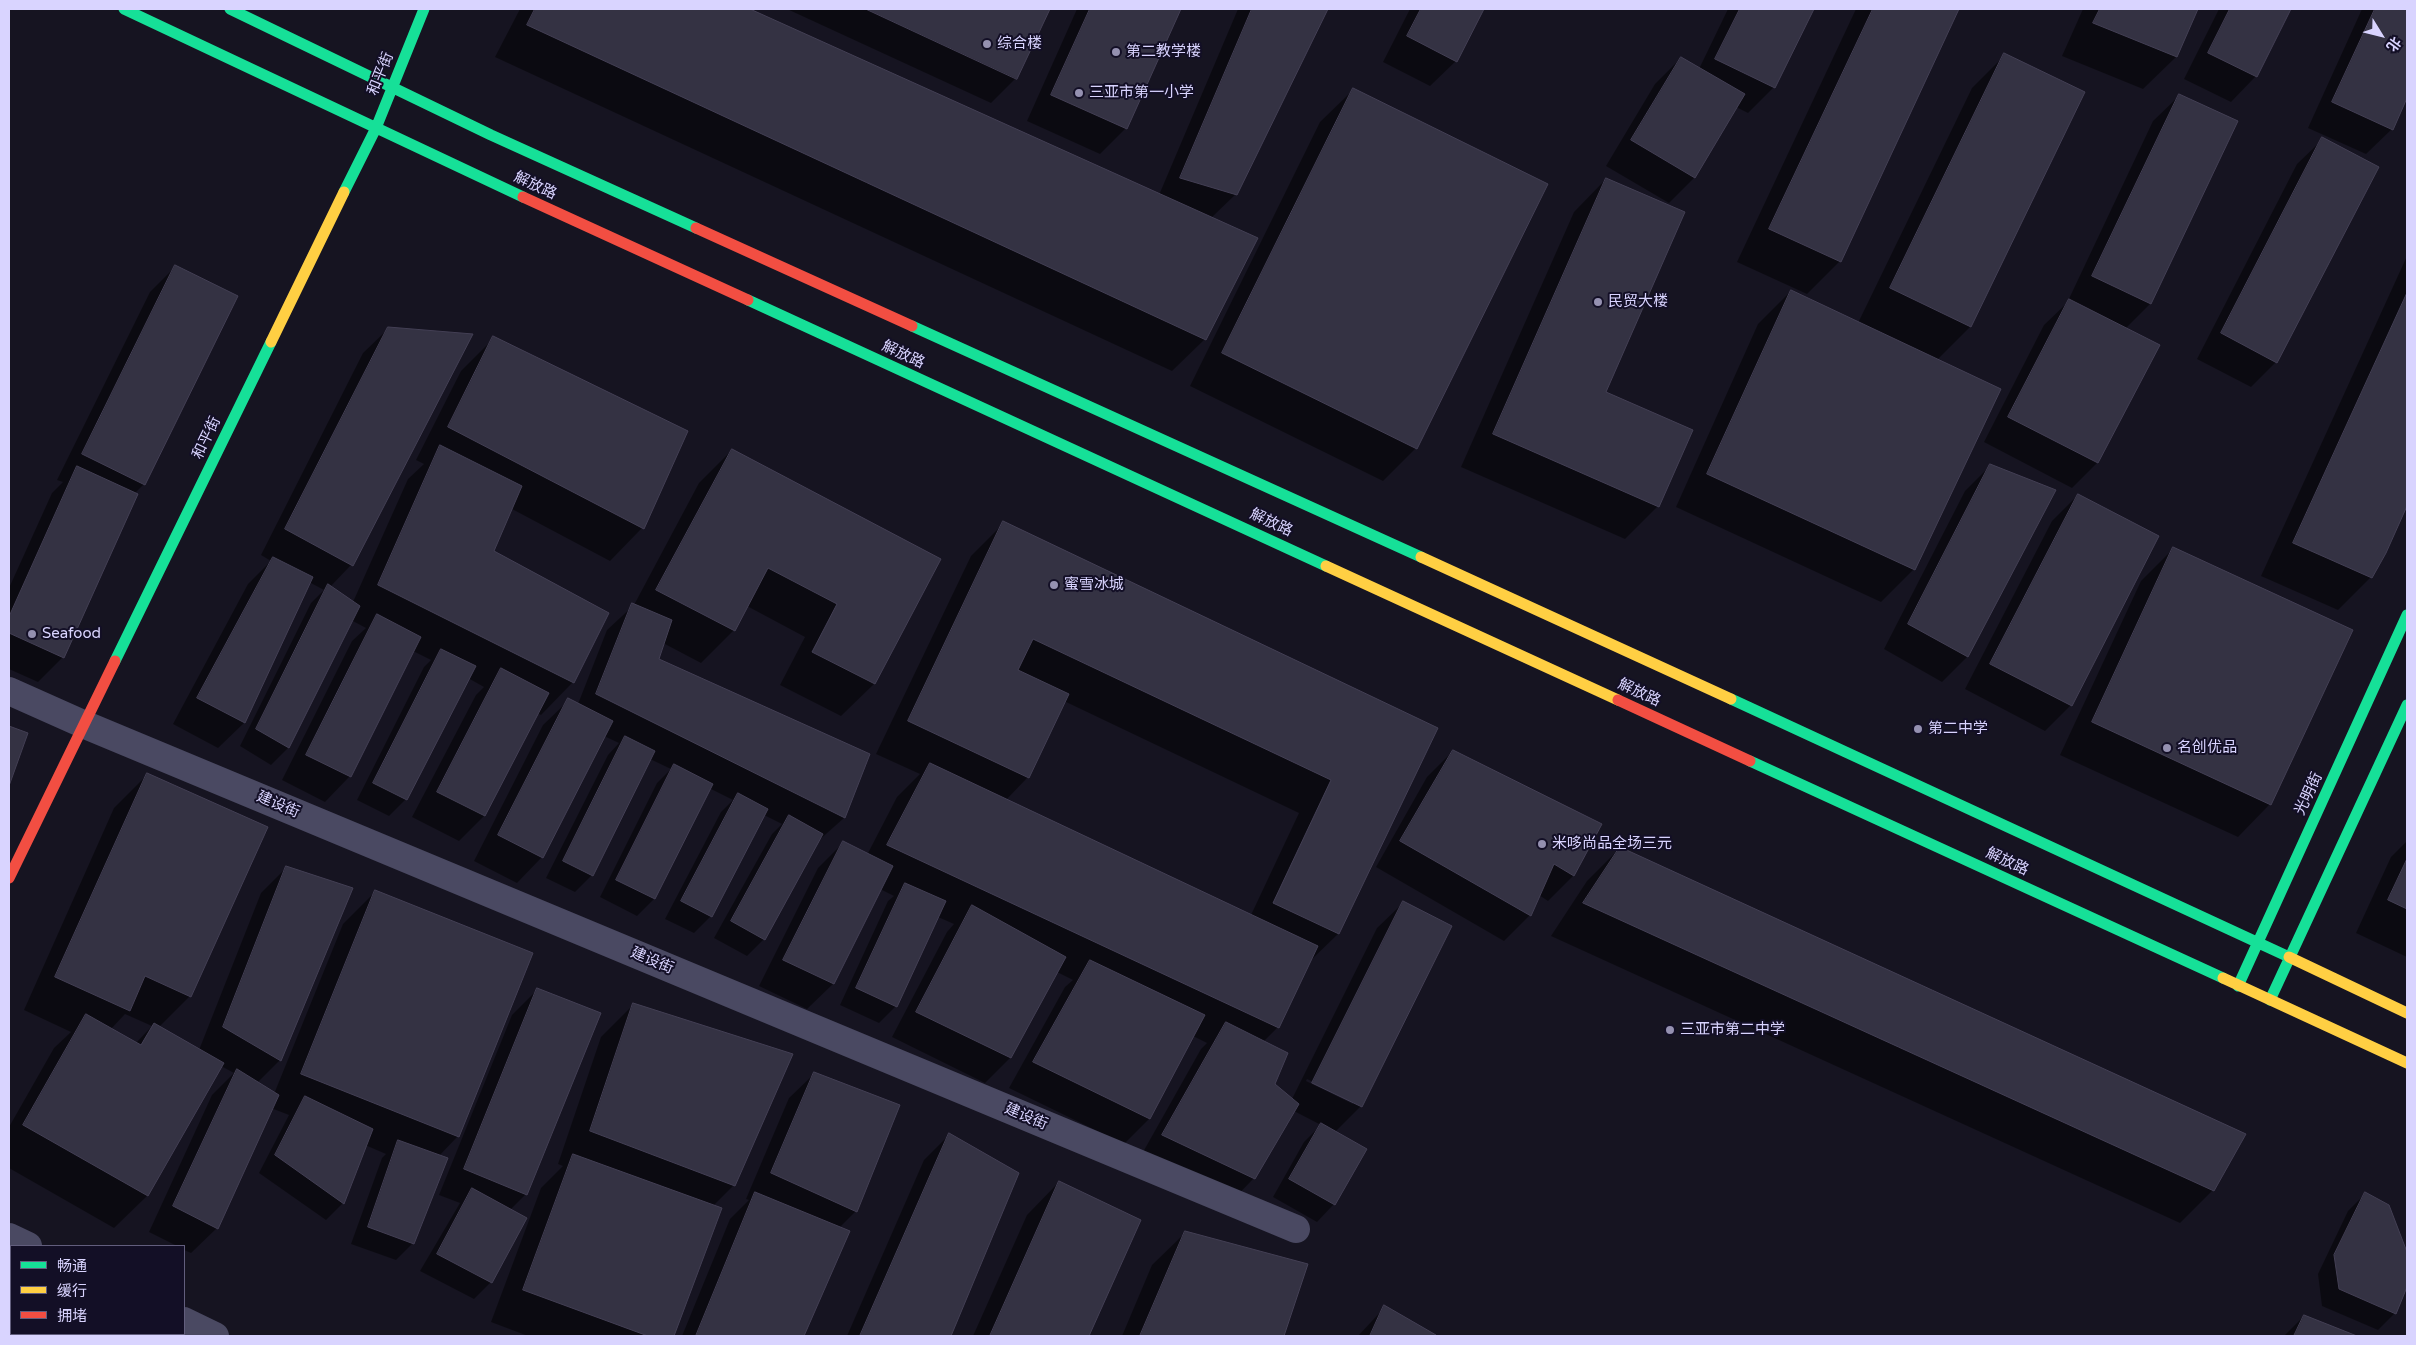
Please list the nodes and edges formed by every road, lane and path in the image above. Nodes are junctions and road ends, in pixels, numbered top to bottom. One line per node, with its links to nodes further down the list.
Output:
1 (124, 9): 5 (main road, 解放路)
2 (230, 9): 4 (main road, 解放路)
3 (424, 9): 4 (main road, 和平街)
4 (392, 88): 5 (main road, 和平街); 11 (main road, 解放路)
5 (376, 128): 9 (main road, 和平街); 13 (main road, 解放路)
6 (2407, 615): 11 (main road, 光明街)
7 (9, 691): 9 (street, 建设街)
8 (2407, 705): 12 (main road)
9 (83, 724): 10 (main road, 和平街); 17 (street, 建设街)
10 (9, 878)
11 (2258, 941): 12 (main road, 解放路); 13 (main road, 光明街)
12 (2290, 956): 14 (main road); 15 (main road, 解放路)
13 (2238, 986): 14 (main road, 解放路)
14 (2270, 1000): 16 (main road, 解放路)
15 (2407, 1012)
16 (2407, 1063)
17 (1296, 1229)
18 (9, 1237): 19 (street)
19 (26, 1245)
20 (185, 1321): 21 (street)
21 (215, 1336)

